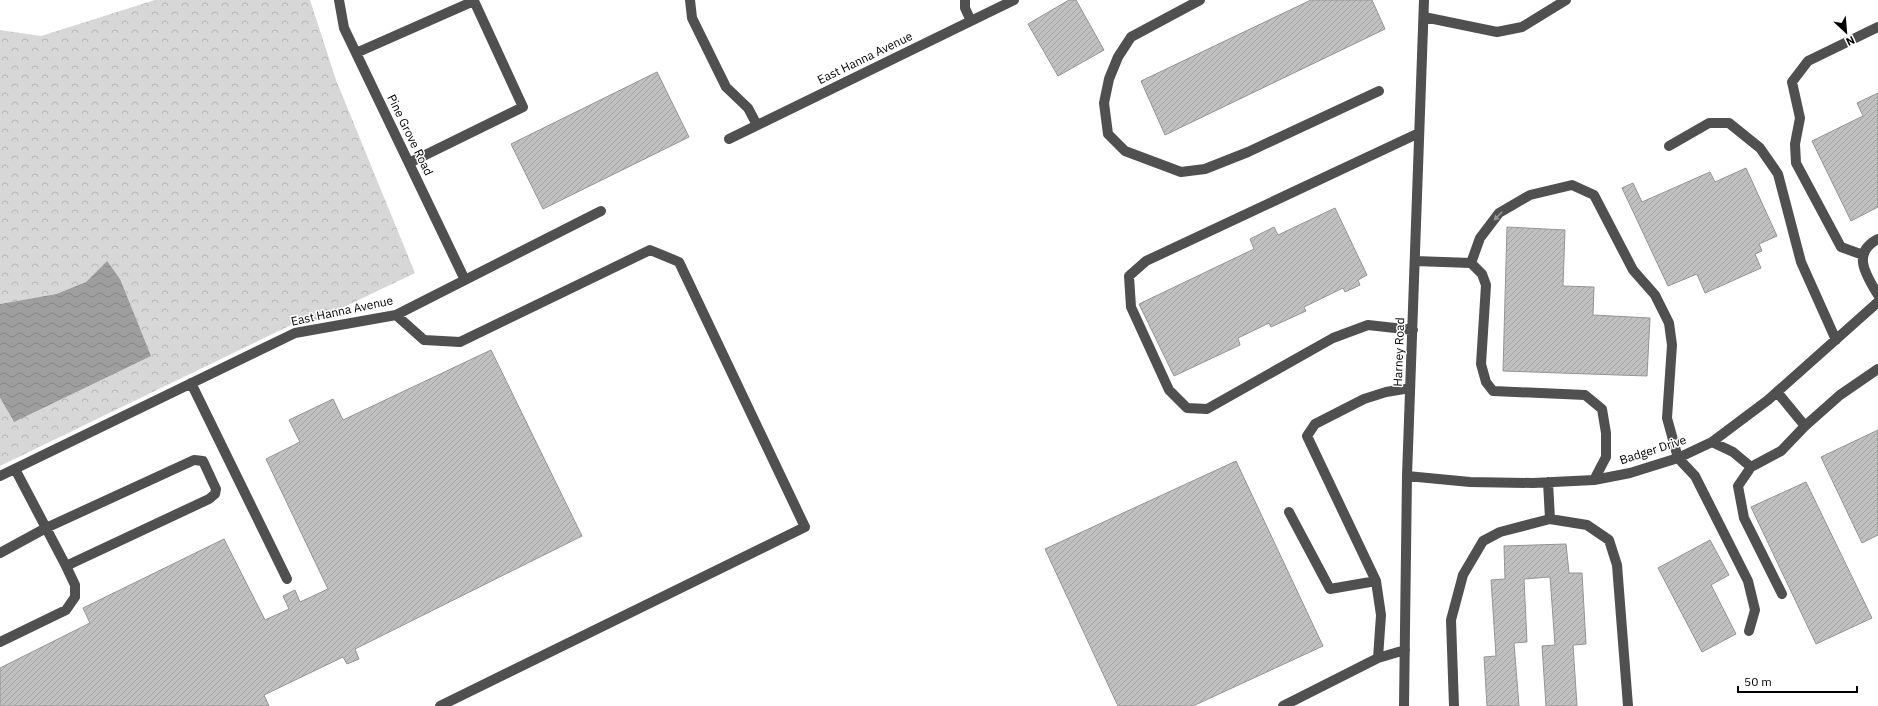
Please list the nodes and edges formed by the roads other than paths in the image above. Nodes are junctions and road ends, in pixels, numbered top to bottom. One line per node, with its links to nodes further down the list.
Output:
1 (339, 0): 11 (street, Pine Grove Road)
2 (690, 0): 13 (street)
3 (965, 0): 9 (street)
4 (1014, 0): 9 (street, East Hanna Avenue)
5 (1200, 0): 12 (street)
6 (1424, 0): 8 (street, Harney Road)
7 (1566, 0): 8 (street)
8 (1424, 17): 14 (street, Harney Road)
9 (971, 21): 13 (street, East Hanna Avenue)
10 (1878, 27): 20 (street)
11 (356, 53): 17 (street, Pine Grove Road); 17 (street)
12 (1379, 91)
13 (757, 126): 15 (street, East Hanna Avenue)
14 (1420, 133): 21 (street, Harney Road); 27 (street)
15 (728, 139)
16 (1669, 146): 28 (street)
17 (409, 163): 23 (street, Pine Grove Road)
18 (601, 211): 23 (street, East Hanna Avenue)
19 (1878, 239): 20 (street)
20 (1863, 255): 24 (street)
21 (1415, 262): 22 (street); 27 (street, Harney Road)
22 (1471, 263): 35 (street, one-way to 22); 40 (street)
23 (465, 280): 26 (street, East Hanna Avenue)
24 (1878, 295)
25 (1878, 302): 28 (street, Badger Drive)
26 (396, 315): 30 (street, East Hanna Avenue); 54 (street)
27 (1413, 330): 31 (street, Harney Road)
28 (1836, 340): 32 (street, Badger Drive)
29 (1878, 369): 33 (street)
30 (191, 383): 37 (street, East Hanna Avenue); 47 (street)
31 (1410, 388): 39 (street, Harney Road); 48 (street)
32 (1777, 392): 33 (street); 34 (street, Badger Drive)
33 (1804, 426): 36 (street)
34 (1712, 442): 35 (street, Badger Drive); 36 (street)
35 (1678, 458): 40 (street, Badger Drive); 50 (street)
36 (1751, 467): 49 (street)
37 (15, 469): 38 (street, East Hanna Avenue); 44 (street)
38 (0, 476)
39 (1407, 476): 41 (street, Badger Drive); 52 (street, Harney Road)
40 (1594, 480): 41 (street, Badger Drive)
41 (1548, 482): 43 (street)
42 (1289, 512): 48 (street)
43 (1550, 519): 57 (street); 58 (street)
44 (46, 528): 45 (street); 46 (street); 46 (street)
45 (0, 552)
46 (66, 566): 51 (street)
47 (287, 579)
48 (1376, 581): 53 (street)
49 (1782, 594)
50 (1749, 631)
51 (0, 642)
52 (1404, 650): 53 (street); 56 (street, Harney Road)
53 (1378, 658): 55 (street)
54 (440, 706)
55 (1283, 706)
56 (1404, 706)
57 (1454, 706)
58 (1628, 706)

